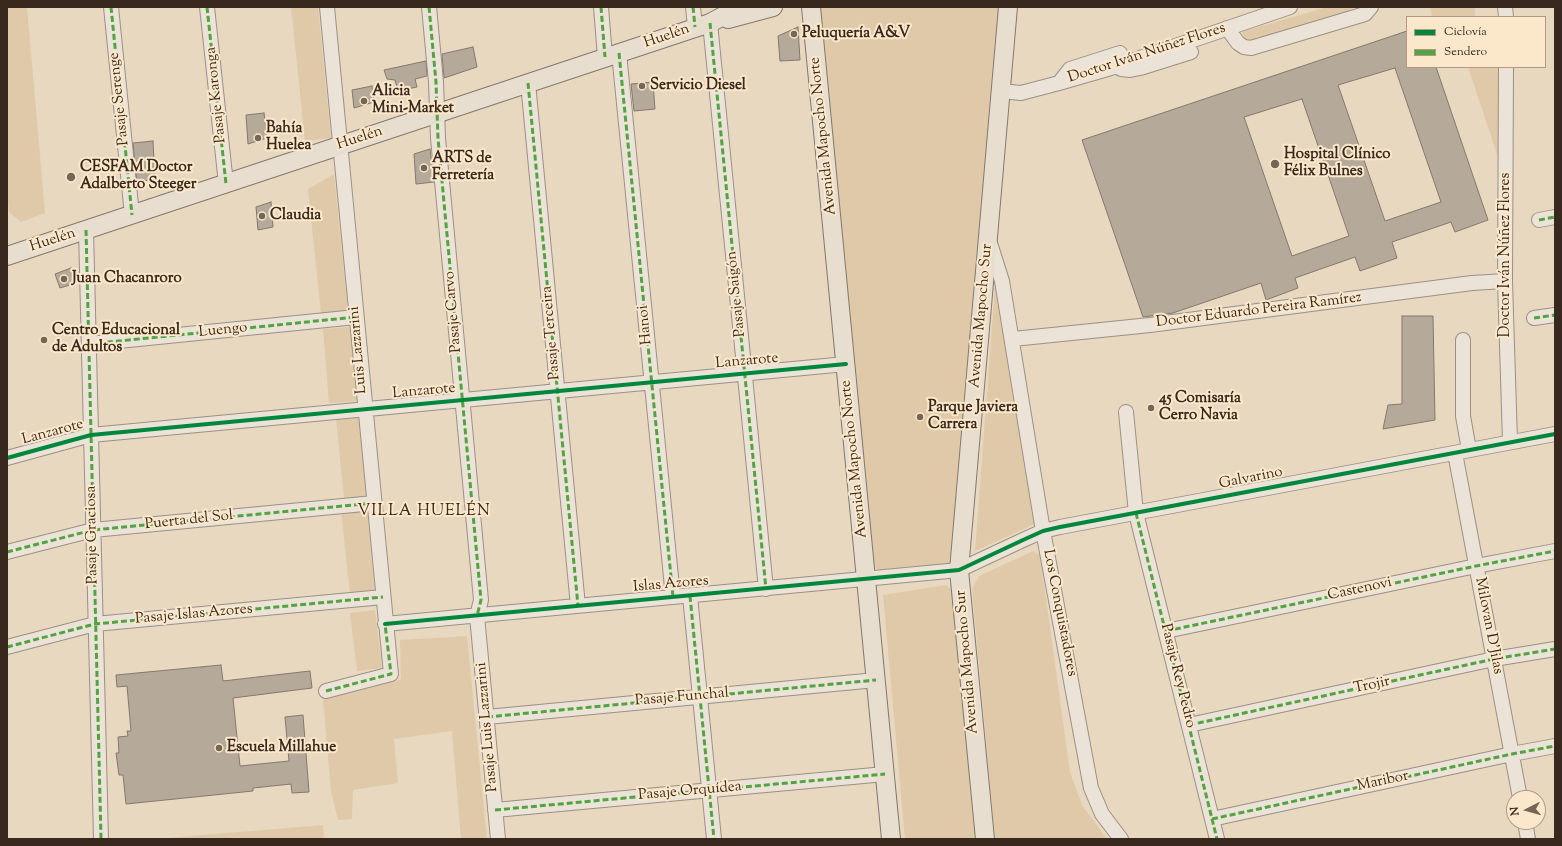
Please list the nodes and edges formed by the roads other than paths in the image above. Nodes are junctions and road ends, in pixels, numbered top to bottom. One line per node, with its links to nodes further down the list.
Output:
1 (111, 7): 24 (street, Pasaje Serenge)
2 (207, 7): 23 (street, Pasaje Karonga)
3 (327, 7): 22 (street, Luis Lazzarini)
4 (430, 7): 21 (street, Pasaje Carvo)
5 (601, 7): 15 (street, Hanoi)
6 (693, 7): 13 (street, Pasaje Saigón)
7 (740, 7): 13 (main road, Huelén)
8 (773, 7): 13 (main road, Huelén)
9 (811, 7): 37 (main road, Avenida Mapocho Norte)
10 (1008, 7): 20 (main road, Avenida Mapocho Sur)
11 (1290, 7): 14 (street, Doctor Iván Núñez Flores)
12 (1371, 7): 14 (street)
13 (706, 24): 15 (main road, Huelén); 38 (street, Pasaje Saigón)
14 (1227, 28): 16 (street, Doctor Iván Núñez Flores)
15 (612, 55): 18 (main road, Huelén); 39 (street, Hanoi)
16 (1130, 61): 19 (street, Doctor Iván Núñez Flores); 19 (street)
17 (1506, 68): 30 (street, Doctor Iván Núñez Flores)
18 (528, 83): 21 (main road, Huelén); 40 (street, Pasaje Terceira)
19 (1059, 83): 20 (street, Doctor Iván Núñez Flores)
20 (1001, 91): 28 (main road, Avenida Mapocho Sur)
21 (437, 113): 22 (main road, Huelén); 41 (street, Pasaje Carvo)
22 (340, 146): 23 (main road, Huelén); 32 (street, Luis Lazzarini)
23 (226, 184): 24 (main road, Huelén)
24 (132, 215): 27 (main road, Huelén)
25 (1555, 217): 26 (street)
26 (1539, 220)
27 (86, 230): 29 (main road, Huelén); 36 (street, Pasaje Graciosa)
28 (989, 238): 34 (street, Los Conquistadores); 57 (main road, Avenida Mapocho Sur)
29 (7, 256)
30 (1505, 280): 34 (street, Doctor Eduardo Pereira Ramírez); 46 (street, Doctor Iván Núñez Flores)
31 (1555, 315): 33 (street)
32 (356, 317): 36 (street, Luengo); 42 (street, Luis Lazzarini)
33 (1534, 318)
34 (1013, 339): 53 (street, Los Conquistadores)
35 (1464, 340): 47 (street)
36 (89, 344): 45 (street, Pasaje Graciosa)
37 (846, 364): 38 (street, Lanzarote); 58 (main road, Avenida Mapocho Norte)
38 (746, 374): 39 (street, Lanzarote); 59 (street, Pasaje Saigón)
39 (652, 383): 40 (street, Lanzarote); 62 (street, Hanoi)
40 (557, 391): 41 (street, Lanzarote); 63 (street, Pasaje Terceira)
41 (462, 400): 42 (street, Lanzarote); 64 (street, Pasaje Carvo)
42 (365, 409): 45 (street, Lanzarote); 50 (street, Luis Lazzarini)
43 (1126, 412): 51 (street, Pasaje Rey Pedro)
44 (1555, 434): 46 (street, Galvarino)
45 (91, 435): 49 (street, Lanzarote); 52 (street, Pasaje Graciosa)
46 (1510, 442): 47 (street, Galvarino)
47 (1469, 450): 48 (street, Galvarino)
48 (1455, 454): 51 (street, Galvarino); 56 (street, Milovan D'Jilas)
49 (7, 458)
50 (374, 503): 52 (street, Puerta del Sol); 61 (street, Luis Lazzarini)
51 (1136, 513): 53 (street, Galvarino); 67 (street, Pasaje Rey Pedro)
52 (93, 530): 55 (street, Puerta del Sol); 65 (street, Pasaje Graciosa)
53 (1044, 531): 57 (street, Galvarino); 88 (street, Los Conquistadores)
54 (1555, 551): 56 (street, Castenovi)
55 (7, 552)
56 (1476, 566): 67 (street, Castenovi); 70 (street, Milovan D'Jilas)
57 (959, 570): 58 (street, Islas Azores); 87 (main road, Avenida Mapocho Sur)
58 (867, 579): 59 (street, Islas Azores); 71 (main road, Avenida Mapocho Norte)
59 (766, 589): 60 (street, Islas Azores)
60 (690, 596): 62 (street, Islas Azores); 73 (street)
61 (383, 597): 65 (street, Pasaje Islas Azores); 66 (street, Luis Lazzarini)
62 (673, 597): 63 (street, Islas Azores)
63 (578, 606): 64 (street, Islas Azores)
64 (477, 616): 66 (street, Islas Azores); 74 (street, Pasaje Luis Lazzarini)
65 (95, 624): 68 (street, Pasaje Islas Azores); 83 (street, Pasaje Graciosa)
66 (385, 624): 72 (street, Luis Lazzarini)
67 (1166, 631): 75 (street, Pasaje Rey Pedro)
68 (7, 647)
69 (1555, 649): 70 (street, Trojir)
70 (1494, 659): 75 (street, Trojir); 77 (street, Milovan D'Jilas)
71 (876, 680): 73 (street, Pasaje Funchal); 78 (main road, Avenida Mapocho Norte)
72 (326, 691)
73 (700, 696): 74 (street, Pasaje Funchal); 79 (street)
74 (487, 717): 81 (street, Pasaje Luis Lazzarini)
75 (1189, 725): 82 (street, Pasaje Rey Pedro)
76 (1555, 746): 77 (street, Maribor)
77 (1512, 754): 80 (street, Milovan D'Jilas); 82 (street, Maribor)
78 (885, 774): 79 (street, Pasaje Orquídea); 86 (main road, Avenida Mapocho Norte)
79 (709, 790): 81 (street, Pasaje Orquídea); 85 (street)
80 (1519, 790)
81 (496, 810): 84 (street, Pasaje Luis Lazzarini)
82 (1212, 819): 89 (street, Pasaje Rey Pedro)
83 (101, 839)
84 (498, 839)
85 (714, 839)
86 (891, 839)
87 (985, 839)
88 (1121, 839)
89 (1217, 839)

